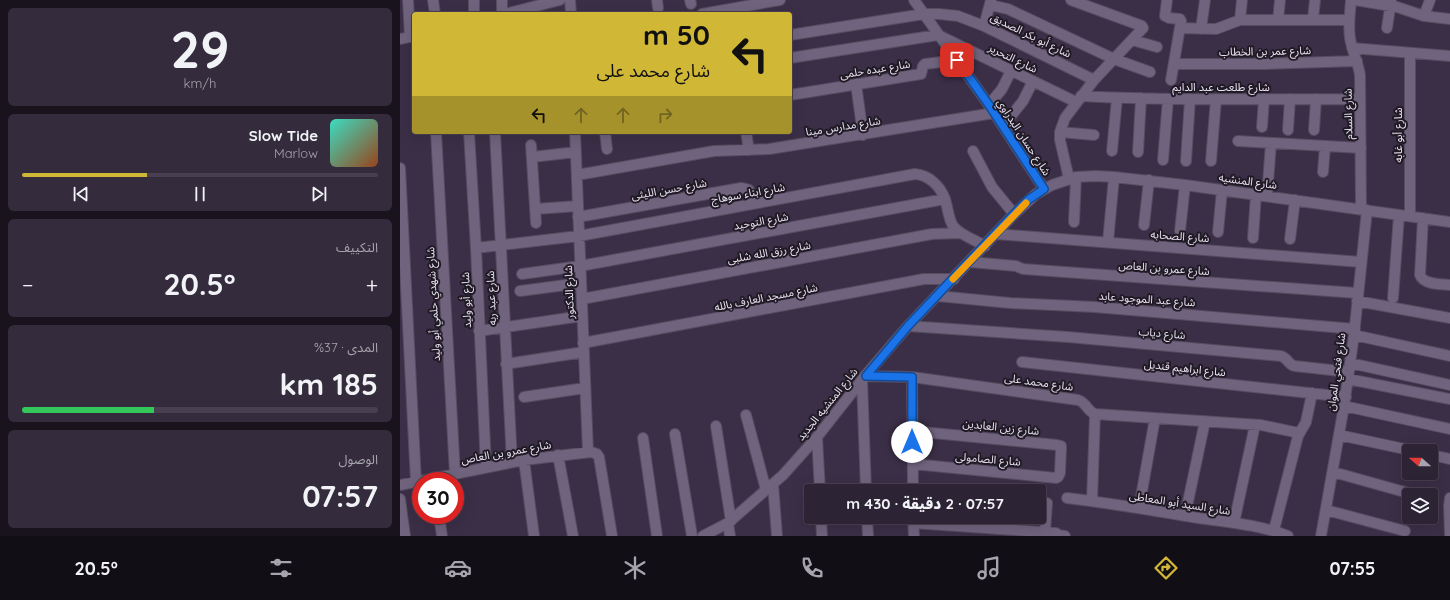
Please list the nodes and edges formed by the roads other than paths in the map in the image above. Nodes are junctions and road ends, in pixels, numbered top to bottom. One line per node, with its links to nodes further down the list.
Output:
1 (408, 0): 39 (street)
2 (433, 0): 20 (street)
3 (474, 0): 21 (street)
4 (502, 0): 22 (street)
5 (560, 0): 18 (street)
6 (570, 0): 24 (street)
7 (780, 0): 25 (street)
8 (914, 0): 26 (street, شارع حسان البدراوي)
9 (1071, 0): 40 (street)
10 (1168, 0): 33 (street)
11 (1205, 0): 35 (street)
12 (1242, 0): 30 (street)
13 (1280, 0): 31 (street)
14 (1315, 0): 28 (street)
15 (1353, 0): 19 (street); 32 (street, شارع السلام)
16 (1430, 0): 27 (street)
17 (991, 2): 34 (street); 46 (street)
18 (537, 3): 23 (street)
19 (1391, 3): 27 (street); 36 (street)
20 (435, 12)
21 (474, 12)
22 (503, 12)
23 (524, 12)
24 (571, 12)
25 (713, 12)
26 (924, 14): 34 (street, شارع أبو بكر الصديق); 37 (street, شارع أبو بكر الصديق); 38 (street, شارع حسان البدراوي)
27 (1424, 16): 29 (street)
28 (1313, 19): 31 (street); 32 (street)
29 (1450, 19)
30 (1240, 20): 31 (street); 35 (street)
31 (1278, 20)
32 (1349, 20): 42 (street, شارع السلام)
33 (1180, 23): 35 (street); 49 (street)
34 (984, 26): 52 (street, شارع أبو بكر الصديق)
35 (1201, 28)
36 (1387, 28)
37 (792, 35)
38 (938, 35): 45 (street); 47 (street, شارع حسان البدراوي); 50 (street, شارع التحرير)
39 (408, 37)
40 (1132, 40): 41 (street); 46 (street)
41 (1157, 47)
42 (1352, 48): 43 (street); 48 (street, شارع السلام)
43 (1410, 53): 44 (street); 114 (street, شارع أبو غابه)
44 (1450, 56)
45 (792, 58)
46 (1114, 59): 51 (street); 52 (street)
47 (957, 60): 55 (street, شارع عبده حلمى); 67 (street, شارع حسان البدراوي)
48 (1357, 61): 49 (street, شارع عمر بن الخطاب); 66 (street, شارع السلام)
49 (1174, 64): 53 (street)
50 (1011, 71): 54 (street, شارع التحرير); 67 (street)
51 (1150, 72)
52 (1094, 80): 59 (street)
53 (1171, 80)
54 (1033, 81): 59 (street, شارع التحرير); 68 (street)
55 (856, 84): 56 (street, شارع عبده حلمى); 79 (street)
56 (792, 95)
57 (1117, 98): 58 (street, شارع طلعت عبد الدايم); 59 (street, شارع طلعت عبد الدايم); 88 (street)
58 (1141, 98): 60 (street, شارع طلعت عبد الدايم); 91 (street)
59 (1079, 99): 72 (street)
60 (1168, 99): 61 (street, شارع طلعت عبد الدايم); 93 (street)
61 (1190, 99): 62 (street, شارع طلعت عبد الدايم); 94 (street)
62 (1216, 99): 63 (street, شارع طلعت عبد الدايم); 95 (street)
63 (1264, 99): 64 (street, شارع طلعت عبد الدايم); 69 (street)
64 (1290, 99): 65 (street, شارع طلعت عبد الدايم); 70 (street)
65 (1316, 99): 66 (street, شارع طلعت عبد الدايم); 71 (street)
66 (1360, 100): 85 (street, شارع السلام)
67 (991, 109): 68 (street, شارع حسان البدراوي); 79 (street, شارع مدارس مينا)
68 (1003, 126): 103 (street, شارع حسان البدراوي)
69 (1262, 127)
70 (1288, 130)
71 (1314, 130)
72 (1060, 132): 80 (street); 100 (street)
73 (436, 134): 186 (street, شارع شهدي حلمي أبو وليد)
74 (469, 134): 131 (street, شارع أبو وليد)
75 (495, 134): 129 (street, شارع عبد ربه)
76 (576, 134): 89 (street, شارع الدكتور)
77 (605, 134): 86 (street)
78 (746, 134): 87 (street)
79 (863, 135): 87 (street, شارع مدارس مينا)
80 (1094, 135)
81 (1238, 141): 82 (street)
82 (1271, 143): 84 (street); 106 (street)
83 (532, 145): 92 (street)
84 (1325, 146): 85 (street); 97 (street)
85 (1361, 148): 112 (street, شارع السلام)
86 (607, 150)
87 (749, 150): 98 (street, شارع مدارس مينا)
88 (1112, 151)
89 (576, 152): 92 (street); 98 (street, شارع الدكتور)
90 (973, 152): 113 (street)
91 (1138, 152)
92 (532, 157): 111 (street)
93 (1163, 160)
94 (1186, 161)
95 (1211, 161)
96 (400, 168): 185 (street)
97 (1323, 172)
98 (578, 175): 110 (street, شارع الدكتور)
99 (1114, 177): 100 (street, شارع المنشيه); 101 (street, شارع المنشيه); 128 (street)
100 (1072, 178): 103 (street, شارع المنشيه); 117 (street)
101 (1149, 180): 102 (street, شارع المنشيه); 120 (street)
102 (1185, 185): 104 (street, شارع المنشيه); 121 (street)
103 (1044, 189): 113 (street, شارع المنشيه الجديد)
104 (1222, 190): 105 (street, شارع المنشيه); 122 (street)
105 (1256, 194): 106 (street, شارع المنشيه); 126 (street)
106 (1267, 196): 108 (street, شارع المنشيه)
107 (945, 199): 109 (street, شارع ابناء سوهاج); 123 (street); 134 (street, شارع التوحيد)
108 (1295, 200): 112 (street, شارع المنشيه); 127 (street)
109 (752, 204): 115 (street, شارع حسن الليثى); 125 (street, شارع ابناء سوهاج)
110 (578, 206): 111 (street); 115 (street, شارع الدكتور)
111 (535, 209): 119 (street)
112 (1364, 210): 114 (street, شارع المنشيه); 133 (street, شارع فتحي الموان)
113 (1014, 214): 124 (street, شارع المنشيه الجديد)
114 (1405, 216): 116 (street, شارع المنشيه); 142 (street, شارع أبو غابه)
115 (578, 218): 125 (street, شارع الدكتور)
116 (1423, 218): 118 (street, شارع المنشيه); 138 (street)
117 (1074, 222)
118 (1450, 222)
119 (536, 223)
120 (1144, 225)
121 (1180, 231)
122 (1218, 232)
123 (960, 233): 130 (street); 143 (street, شارع رزق الله شلبى)
124 (996, 234): 128 (street, شارع الصحابه); 130 (street, شارع المنشيه الجديد)
125 (579, 236): 129 (street, شارع ابناء سوهاج); 134 (street, شارع الدكتور)
126 (1253, 238)
127 (1290, 238)
128 (1108, 242): 133 (street, شارع الصحابه)
129 (501, 245): 131 (street, شارع ابناء سوهاج); 147 (street, شارع عبد ربه)
130 (985, 246): 132 (street, شارع المنشيه الجديد)
131 (476, 248): 148 (street, شارع أبو وليد)
132 (970, 262): 136 (street, شارع المنشيه الجديد); 141 (street, شارع عمرو بن العاص)
133 (1361, 262): 141 (street, شارع فتحي الموان)
134 (580, 266): 135 (street, شارع التوحيد); 137 (street, شارع الدكتور)
135 (522, 274)
136 (954, 279): 140 (street, شارع المنشيه الجديد); 150 (street, شارع مسجد العارف بالله)
137 (581, 283): 139 (street); 143 (street, شارع الدكتور)
138 (1450, 285)
139 (520, 291)
140 (938, 296): 146 (street, شارع المنشيه الجديد); 149 (street, شارع عبد الموجود عابد)
141 (1357, 297): 145 (street, شارع عمرو بن العاص); 149 (street, شارع فتحي الموان)
142 (1393, 298)
143 (582, 299): 144 (street, شارع الدكتور)
144 (582, 316): 147 (street); 150 (street, شارع الدكتور)
145 (1450, 318)
146 (908, 326): 154 (street, شارع دياب); 156 (street, شارع المنشيه الجديد)
147 (505, 327): 148 (street); 153 (street, شارع عبد ربه)
148 (479, 331): 184 (street, شارع أبو وليد)
149 (1354, 332): 151 (street, شارع عبد الموجود عابد); 154 (street, شارع فتحي الموان)
150 (584, 347): 153 (street, شارع مسجد العارف بالله); 158 (street, شارع الدكتور)
151 (1450, 356)
152 (1022, 362): 159 (street, شارع ابراهيم قنديل)
153 (506, 364): 182 (street, شارع عبد ربه)
154 (1349, 371): 157 (street); 161 (street); 162 (street, شارع فتحي الموان)
155 (912, 377): 156 (street, شارع محمد على); 163 (street, شارع محمد على); 170 (street)
156 (864, 378): 174 (street, شارع المنشيه الجديد); 192 (street)
157 (1450, 385)
158 (585, 388): 160 (street); 177 (street, شارع الدكتور)
159 (1312, 393): 162 (street, شارع ابراهيم قنديل); 171 (street)
160 (524, 397)
161 (1450, 400)
162 (1345, 402): 169 (street, شارع ابراهيم قنديل); 173 (street, شارع فتحي الموان)
163 (1095, 414): 165 (street); 200 (street)
164 (746, 415): 195 (street)
165 (1155, 418): 166 (street); 202 (street)
166 (1205, 421): 167 (street); 204 (street)
167 (1255, 425): 171 (street); 207 (street)
168 (716, 426): 206 (street)
169 (1450, 429)
170 (912, 431): 183 (street); 189 (street, شارع زين العابدين)
171 (1300, 433): 214 (street)
172 (675, 434): 224 (street)
173 (1339, 435): 176 (street); 188 (street, شارع فتحي الموان)
174 (817, 437): 191 (street); 195 (street, شارع المنشيه الجديد)
175 (643, 438): 223 (street)
176 (1402, 448)
177 (588, 452): 178 (street, شارع عمرو بن العاص); 222 (street)
178 (558, 455): 181 (street, شارع عمرو بن العاص); 221 (street)
179 (1438, 456): 180 (street)
180 (1450, 459)
181 (524, 460): 182 (street, شارع عمرو بن العاص); 220 (street)
182 (512, 462): 184 (street, شارع عمرو بن العاص)
183 (913, 464): 189 (street, شارع الصامولى); 193 (street)
184 (486, 468): 187 (street, شارع عمرو بن العاص)
185 (415, 472)
186 (455, 472)
187 (464, 472)
188 (1332, 472): 196 (street); 203 (street, شارع فتحي الموان)
189 (1060, 473)
190 (412, 483): 194 (street, شارع عمرو بن العاص)
191 (820, 484)
192 (866, 484)
193 (913, 484)
194 (400, 485)
195 (770, 487): 206 (street, شارع المنشيه الجديد); 227 (street)
196 (1402, 491)
197 (1067, 498): 200 (street, شارع السيد أبو المعاطى)
198 (1450, 498): 217 (street)
199 (400, 499): 218 (street)
200 (1092, 501): 202 (street, شارع السيد أبو المعاطى)
201 (1046, 502): 205 (street)
202 (1138, 508): 204 (street, شارع السيد أبو المعاطى)
203 (1326, 510): 215 (street); 233 (street, شارع فتحي الموان)
204 (1185, 516): 207 (street, شارع السيد أبو المعاطى)
205 (1046, 518)
206 (730, 522): 225 (street, شارع المنشيه الجديد); 226 (street)
207 (1234, 523): 214 (street, شارع السيد أبو المعاطى)
208 (440, 524): 219 (street)
209 (821, 524): 228 (street)
210 (867, 524): 229 (street)
211 (913, 524): 230 (street)
212 (957, 524): 216 (street)
213 (1046, 524): 216 (street)
214 (1274, 530): 232 (street, شارع السيد أبو المعاطى)
215 (1405, 531)
216 (1045, 532): 231 (street)
217 (1450, 534)
218 (405, 536)
219 (442, 536)
220 (534, 536)
221 (573, 536)
222 (612, 536)
223 (657, 536)
224 (692, 536)
225 (703, 536)
226 (730, 536)
227 (777, 536)
228 (822, 536)
229 (868, 536)
230 (914, 536)
231 (1061, 536)
232 (1288, 536)
233 (1321, 536)

